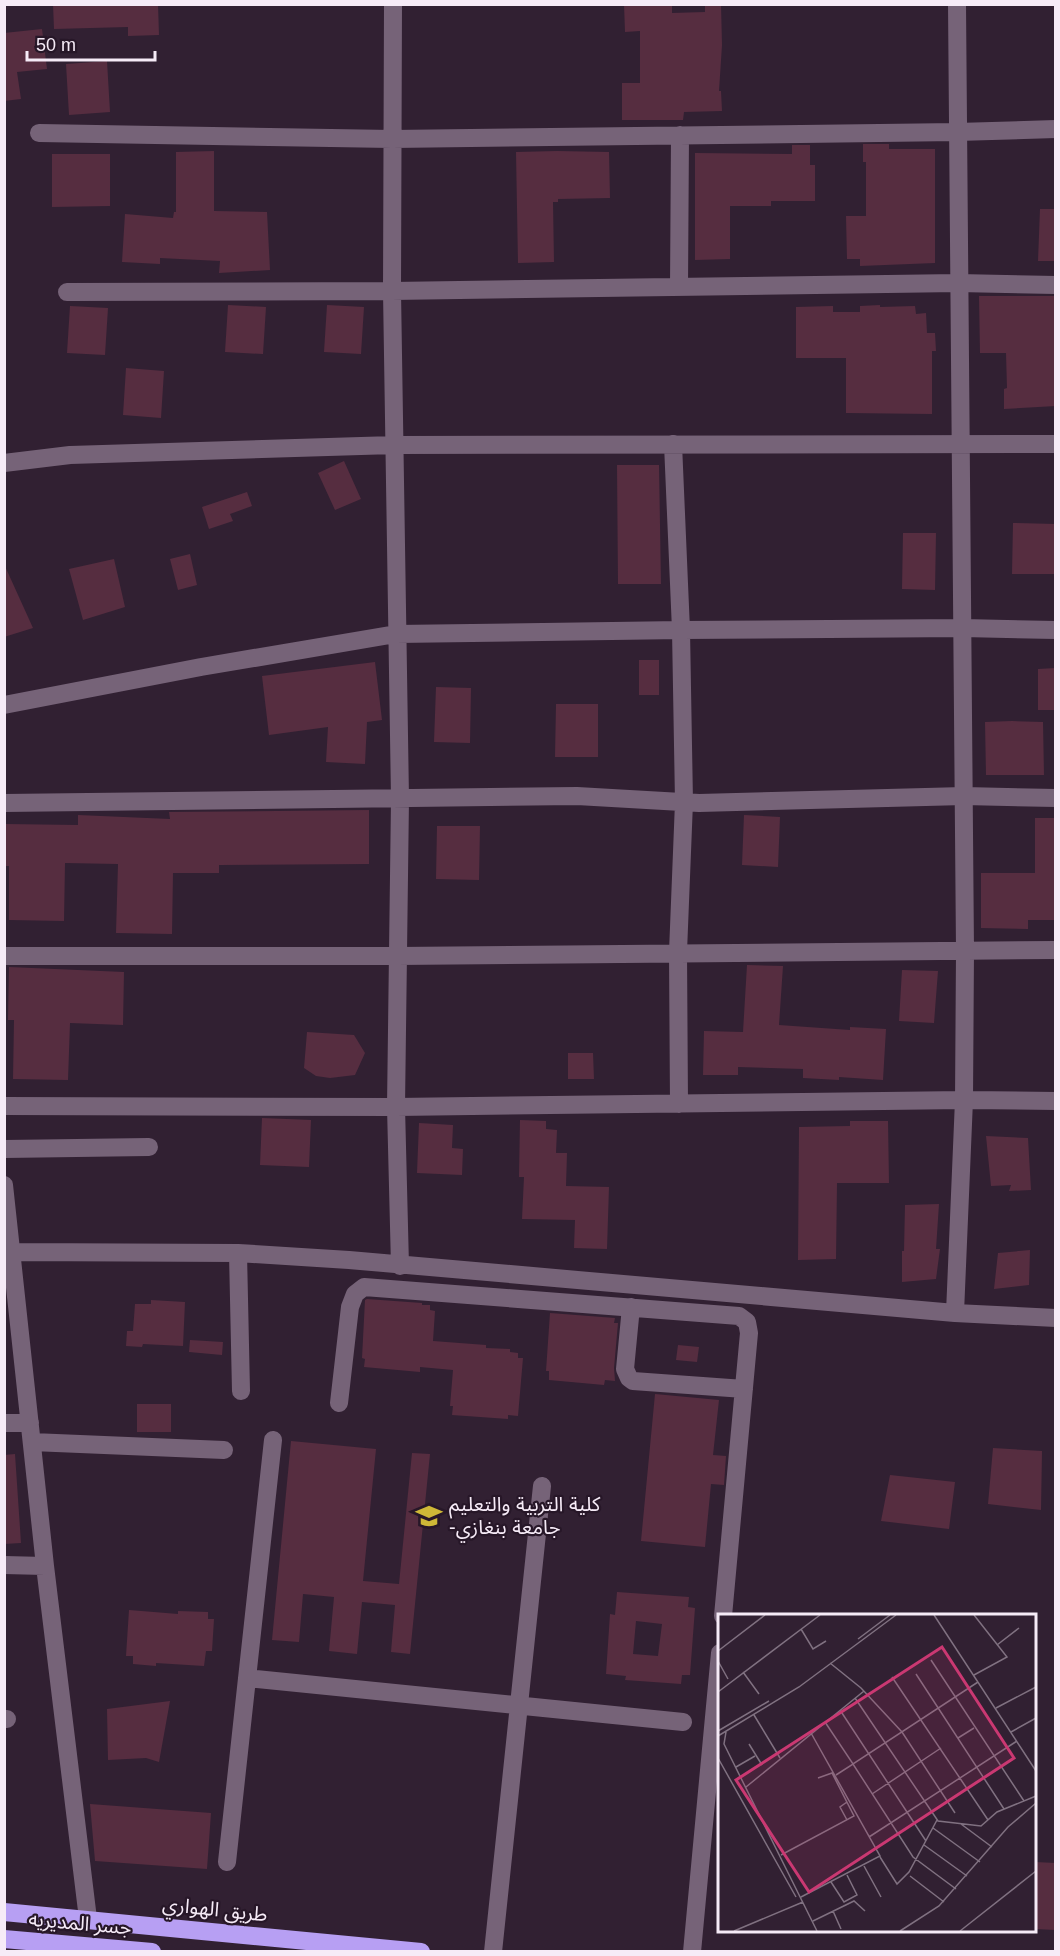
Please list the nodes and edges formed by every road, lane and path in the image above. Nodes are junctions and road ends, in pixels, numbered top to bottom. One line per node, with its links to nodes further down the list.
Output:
1 (393, 4): 7 (street)
2 (957, 4): 4 (street)
3 (1056, 129): 4 (street)
4 (957, 132): 6 (street); 8 (street)
5 (39, 133): 7 (street)
6 (680, 135): 7 (street); 10 (street)
7 (392, 139): 11 (street)
8 (958, 283): 9 (street); 10 (street); 14 (street)
9 (1056, 285)
10 (680, 287): 11 (street)
11 (392, 291): 12 (street); 16 (street)
12 (67, 292)
13 (673, 444): 14 (street); 16 (street); 19 (street)
14 (959, 444): 15 (street); 18 (street)
15 (1056, 444)
16 (394, 445): 17 (street); 21 (street)
17 (4, 463)
18 (963, 628): 19 (street); 20 (street); 23 (street)
19 (681, 630): 21 (street); 26 (street)
20 (1056, 630)
21 (396, 634): 22 (street); 25 (street)
22 (4, 705)
23 (964, 796): 24 (street); 26 (street); 29 (street)
24 (1056, 798)
25 (400, 799): 26 (street); 27 (street); 32 (street)
26 (684, 802): 30 (street)
27 (4, 803)
28 (1056, 950): 29 (street)
29 (965, 951): 30 (street); 33 (street)
30 (678, 952): 32 (street); 35 (street)
31 (4, 956): 32 (street)
32 (397, 956): 37 (street)
33 (964, 1100): 34 (street); 35 (street); 45 (street)
34 (1056, 1101)
35 (679, 1104): 37 (street)
36 (4, 1106): 37 (street)
37 (396, 1107): 43 (street)
38 (149, 1147): 39 (street)
39 (4, 1149)
40 (4, 1185): 41 (street)
41 (12, 1252): 42 (street); 51 (street)
42 (238, 1252): 43 (street); 48 (street)
43 (400, 1266): 45 (street)
44 (631, 1307): 47 (street); 47 (street); 49 (street)
45 (955, 1313): 46 (street)
46 (1056, 1318)
47 (744, 1389): 58 (street)
48 (241, 1391)
49 (339, 1403)
50 (4, 1423): 51 (street)
51 (30, 1424): 53 (street)
52 (273, 1440): 60 (street)
53 (32, 1442): 54 (street); 57 (street)
54 (224, 1450)
55 (542, 1486): 61 (street)
56 (4, 1565): 57 (street)
57 (45, 1566): 65 (street)
58 (723, 1614)
59 (718, 1674): 70 (street)
60 (247, 1678): 61 (street); 63 (street)
61 (519, 1706): 62 (street); 69 (street)
62 (683, 1722)
63 (227, 1862)
64 (4, 1912): 65 (highway, طريق الهواري)
65 (88, 1919): 68 (highway, طريق الهواري)
66 (4, 1939): 67 (highway, جسر المديريه)
67 (152, 1952)
68 (421, 1952)
69 (494, 1952)
70 (692, 1952)

